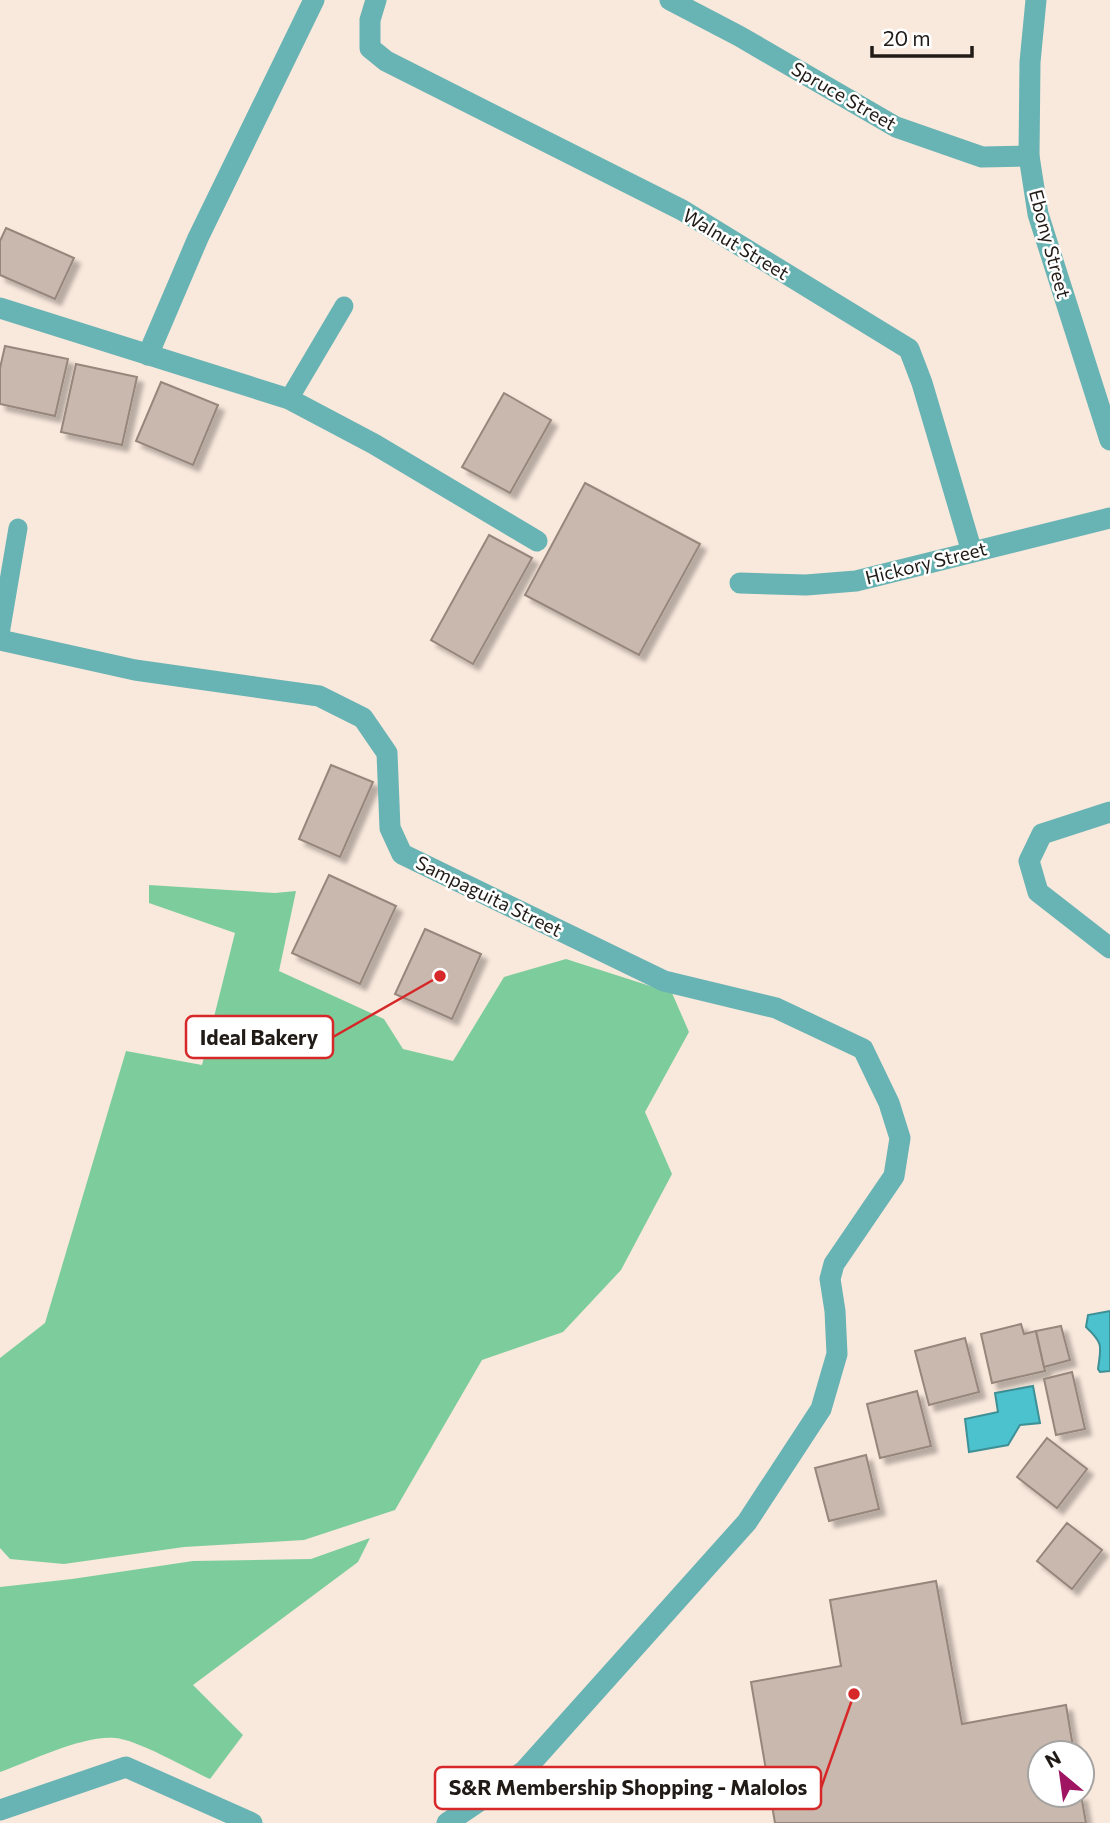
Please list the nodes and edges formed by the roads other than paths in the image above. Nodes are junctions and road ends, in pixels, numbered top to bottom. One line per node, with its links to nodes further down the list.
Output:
1 (314, 0): 8 (street)
2 (376, 0): 14 (street, Walnut Street)
3 (670, 0): 5 (street, Spruce Street)
4 (1036, 0): 5 (street, Ebony Street)
5 (1029, 156): 10 (street, Ebony Street)
6 (344, 306): 9 (lane)
7 (0, 308): 8 (street)
8 (148, 355): 9 (street)
9 (289, 400): 13 (street)
10 (1110, 440)
11 (1110, 518): 14 (street, Hickory Street)
12 (18, 528): 16 (lane)
13 (537, 541)
14 (972, 552): 15 (street, Hickory Street)
15 (740, 583)
16 (0, 634)
17 (0, 640): 22 (street, Sampaguita Street)
18 (1110, 811): 19 (street)
19 (1110, 948)
20 (0, 1810): 21 (street)
21 (252, 1823)
22 (447, 1823)

